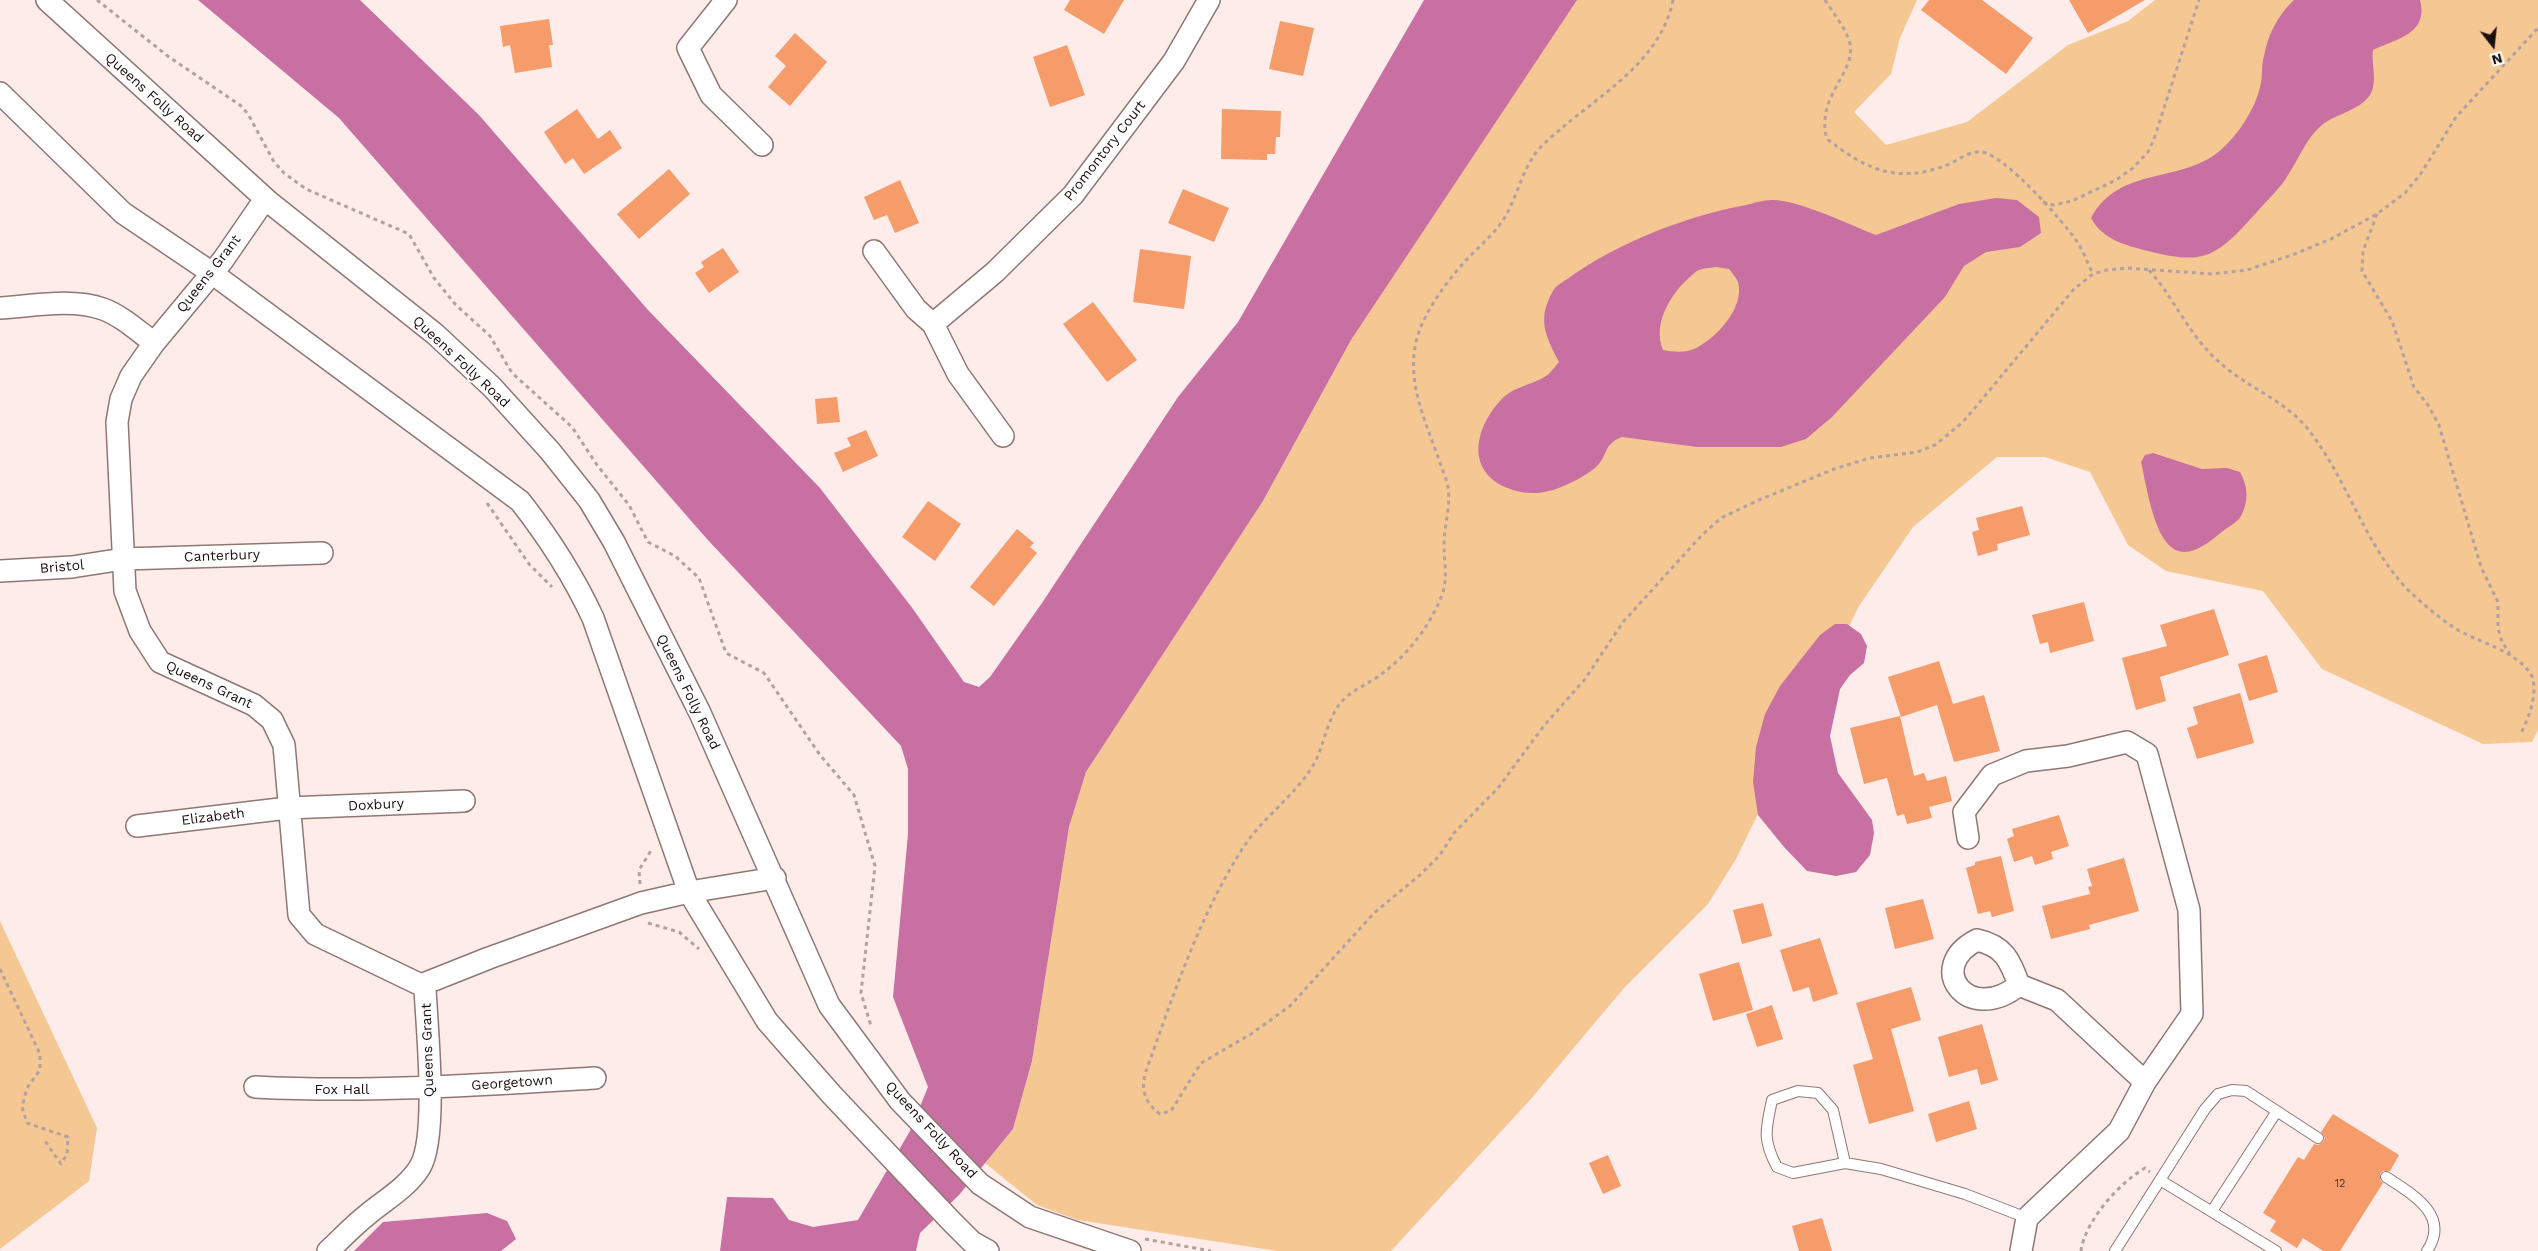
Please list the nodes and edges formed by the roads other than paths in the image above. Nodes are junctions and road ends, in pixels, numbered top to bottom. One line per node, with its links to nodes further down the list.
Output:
1 (47, 0): 6 (street, Queens Folly Road)
2 (726, 0): 5 (street)
3 (1209, 0): 10 (street, Promontory Court)
4 (0, 93): 8 (street)
5 (762, 145)
6 (265, 199): 8 (street, Queens Grant); 20 (street, Queens Folly Road)
7 (874, 251): 10 (street)
8 (212, 273): 11 (street, Queens Grant); 21 (street)
9 (0, 308): 11 (street)
10 (933, 324): 12 (street)
11 (154, 343): 14 (street, Queens Grant)
12 (1003, 436)
13 (322, 554): 14 (street, Canterbury)
14 (123, 559): 15 (street, Bristol); 17 (street, Queens Grant)
15 (0, 571)
16 (464, 801): 17 (street, Doxbury)
17 (288, 808): 18 (street, Elizabeth); 22 (street, Queens Grant)
18 (137, 826)
19 (1968, 838): 25 (street)
20 (775, 878): 21 (street); 37 (street, Queens Folly Road)
21 (689, 892): 22 (street); 36 (street)
22 (421, 985): 27 (street, Queens Grant)
23 (2019, 985): 25 (street)
24 (595, 1078): 27 (street, Georgetown)
25 (2145, 1082): 34 (street)
26 (255, 1087): 27 (street, Fox Hall)
27 (429, 1088): 35 (street, Queens Grant)
28 (2277, 1111): 29 (lane); 32 (lane); 33 (lane)
29 (2318, 1138)
30 (1845, 1163): 30 (lane); 34 (lane)
31 (2386, 1177): 41 (lane)
32 (2160, 1180): 33 (lane); 39 (lane)
33 (2212, 1211): 40 (lane)
34 (2026, 1218): 38 (street)
35 (328, 1251)
36 (988, 1251)
37 (1130, 1251)
38 (2020, 1251)
39 (2115, 1251)
40 (2276, 1251)
41 (2427, 1251)

